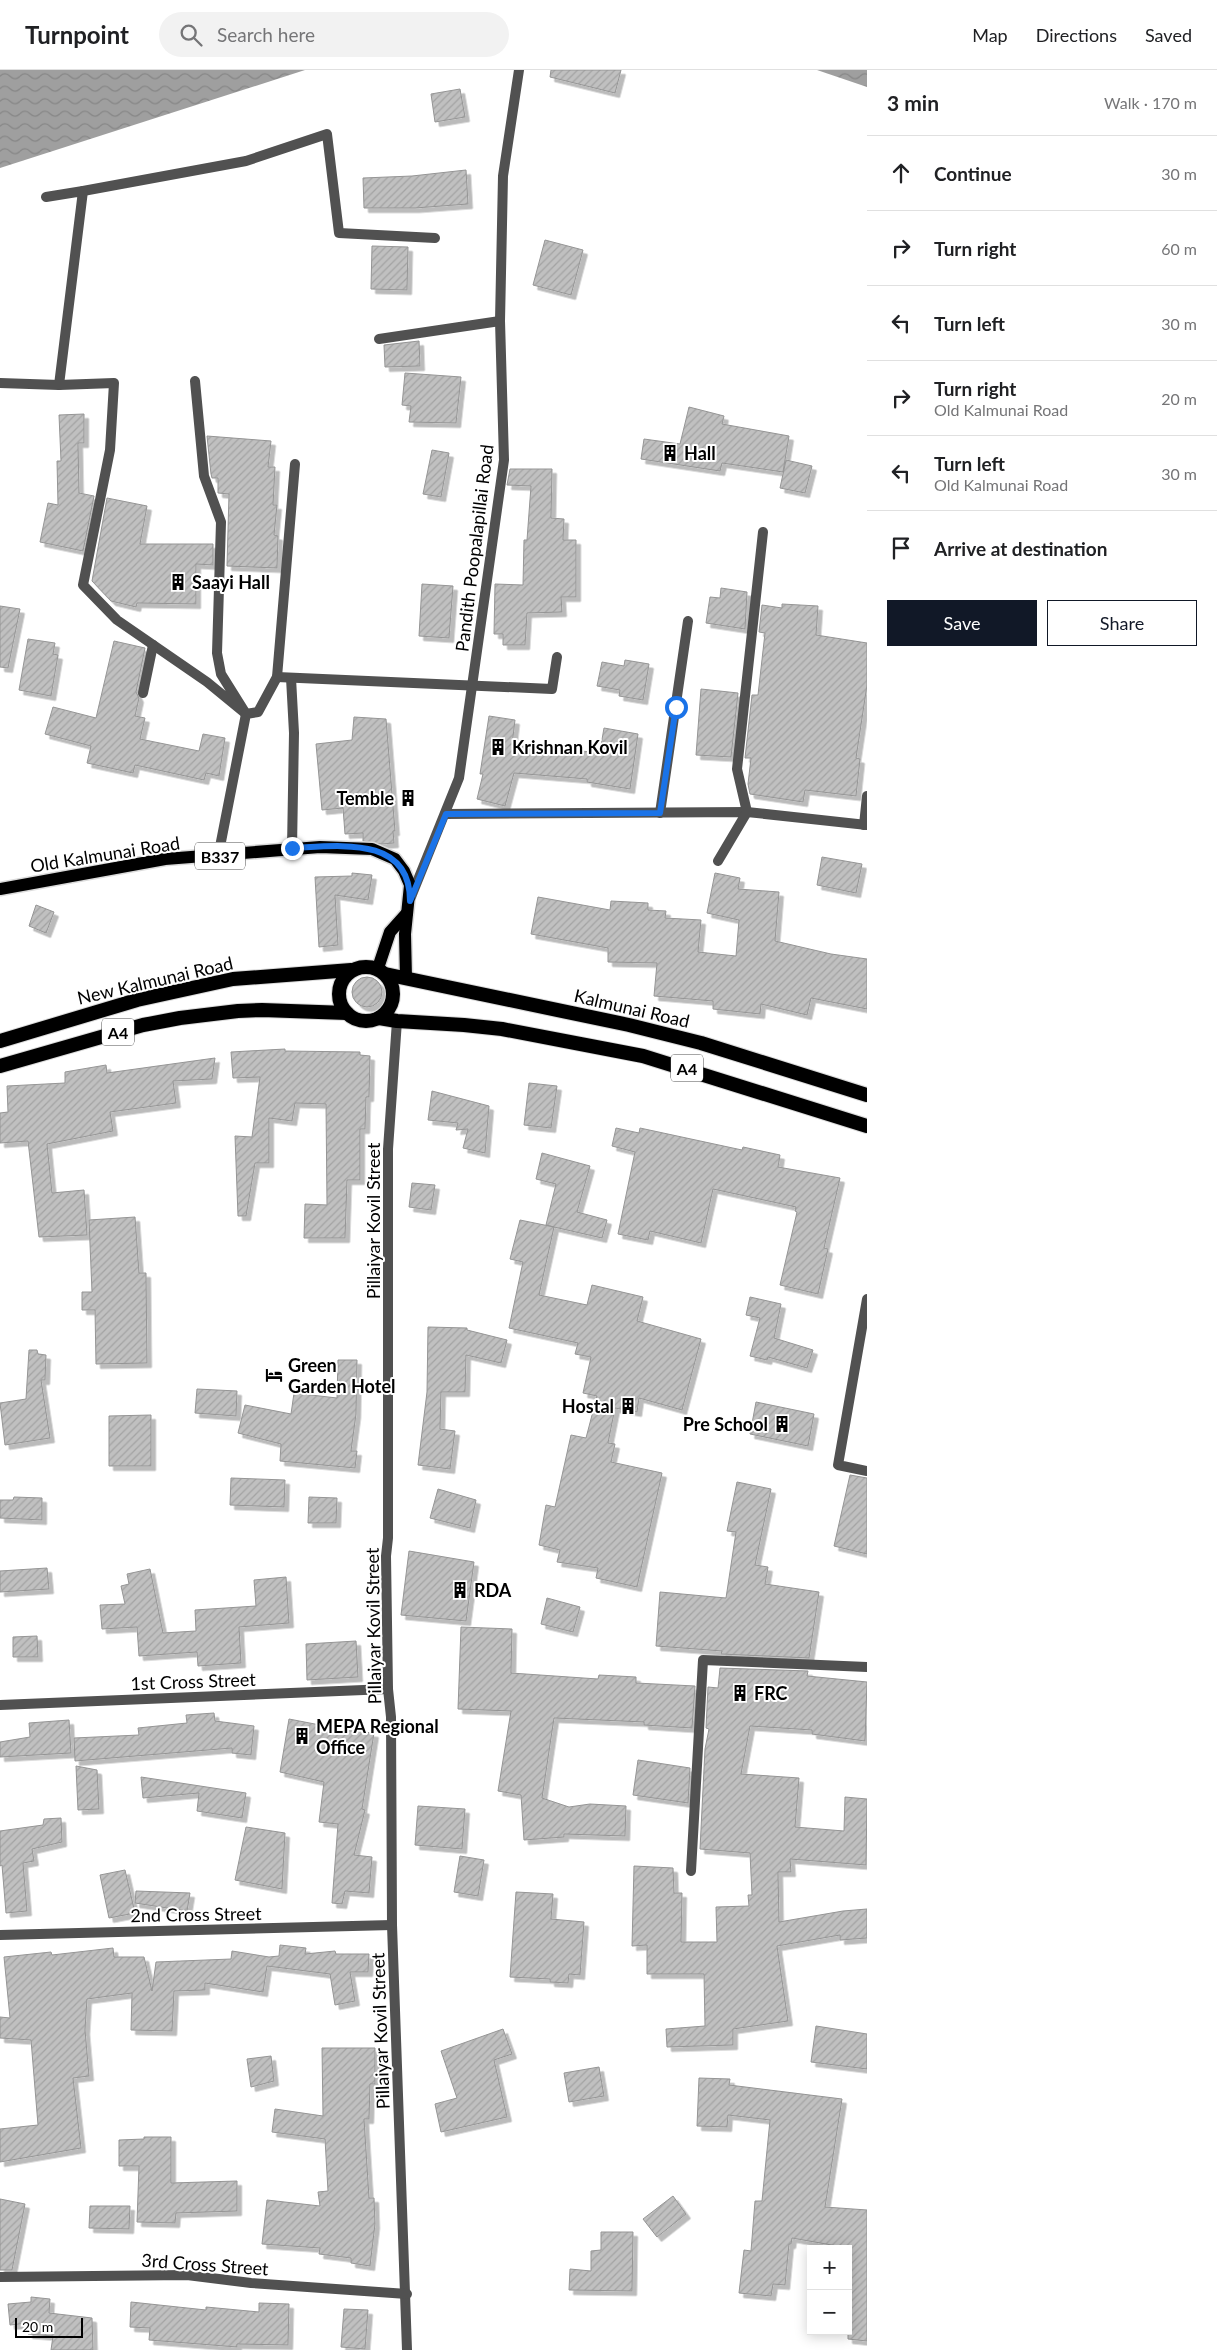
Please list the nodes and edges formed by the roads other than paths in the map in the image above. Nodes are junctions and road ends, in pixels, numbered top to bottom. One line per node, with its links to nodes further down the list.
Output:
1 (519, 70): 5 (street, Pandith Poopalapillai Road)
2 (84, 191): 3 (street); 4 (street); 9 (street)
3 (46, 197)
4 (435, 238)
5 (500, 320): 6 (street); 17 (street, Pandith Poopalapillai Road)
6 (379, 338)
7 (196, 381): 19 (street)
8 (0, 384): 9 (street)
9 (58, 385): 13 (street)
10 (295, 464): 15 (street)
11 (763, 532): 21 (street)
12 (688, 621): 22 (street)
13 (153, 645): 18 (street); 19 (street)
14 (557, 656): 17 (street)
15 (277, 677): 16 (street); 19 (street)
16 (291, 678): 17 (street); 25 (street)
17 (473, 685): 23 (street, Pandith Poopalapillai Road)
18 (143, 693)
19 (246, 714): 26 (street)
20 (867, 796): 24 (street)
21 (748, 812): 22 (street); 24 (street); 27 (street)
22 (660, 813): 23 (street)
23 (446, 814): 29 (street, Pandith Poopalapillai Road)
24 (865, 825)
25 (292, 848): 26 (main road, Old Kalmunai Road / B337); 29 (main road, Old Kalmunai Road / B337)
26 (218, 857): 28 (main road, Old Kalmunai Road / B337)
27 (718, 860)
28 (0, 890)
29 (408, 907): 31 (main road); 32 (main road, Old Kalmunai Road / B337)
30 (351, 970): 31 (highway); 33 (highway); 36 (highway, New Kalmunai Road / A4)
31 (382, 971): 32 (highway, Kalmunai Road / A4); 34 (highway)
32 (406, 978): 38 (highway, Kalmunai Road / A4)
33 (347, 1013): 34 (highway); 37 (highway, A4)
34 (379, 1018): 35 (highway, A4)
35 (397, 1022): 39 (highway, A4); 43 (street, Pillaiyar Kovil Street)
36 (0, 1041)
37 (0, 1066)
38 (867, 1095)
39 (867, 1126)
40 (867, 1299): 41 (street)
41 (867, 1471)
42 (867, 1666): 45 (street)
43 (388, 1689): 44 (street, 1st Cross Street); 46 (street, Pillaiyar Kovil Street)
44 (0, 1705)
45 (691, 1871)
46 (392, 1925): 47 (street, 2nd Cross Street); 49 (street, Pillaiyar Kovil Street)
47 (0, 1935)
48 (0, 2277): 49 (street, 3rd Cross Street)
49 (407, 2294): 50 (street, Pillaiyar Kovil Street)
50 (407, 2350)

